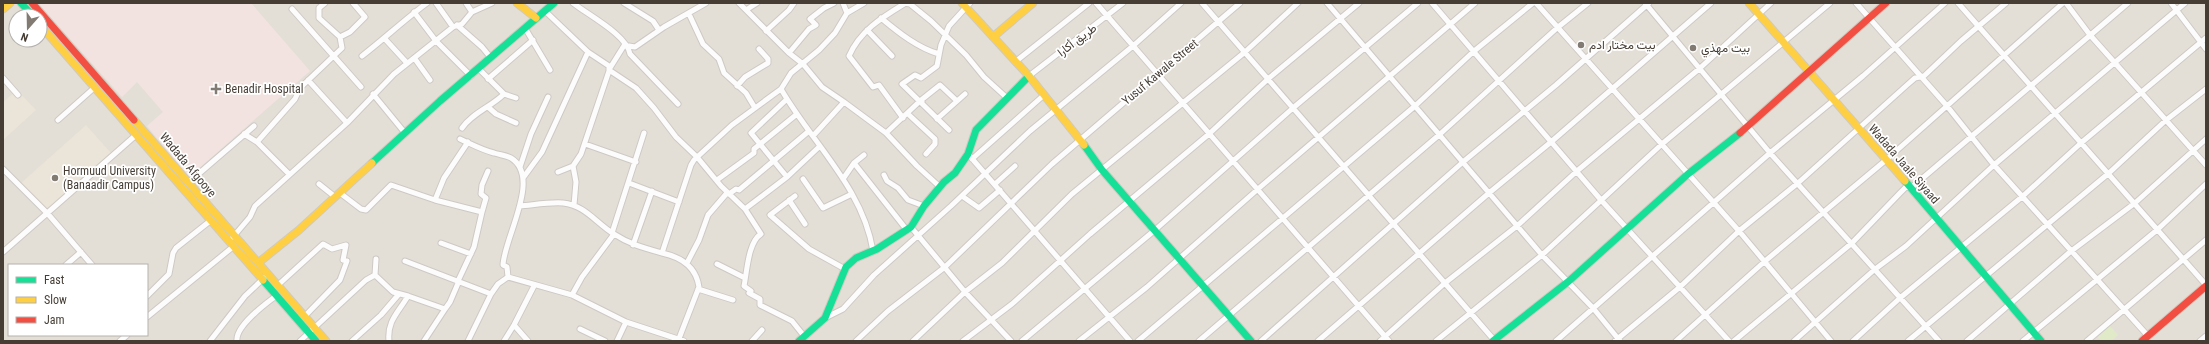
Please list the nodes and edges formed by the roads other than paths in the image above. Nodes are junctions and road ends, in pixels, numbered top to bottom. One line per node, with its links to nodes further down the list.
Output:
1 (10, 3): 53 (main road)
2 (32, 3): 229 (main road, Wadada Afgooye)
3 (325, 3): 82 (street)
4 (353, 3): 82 (street)
5 (426, 3): 59 (street)
6 (436, 3): 71 (street)
7 (466, 3): 60 (street)
8 (492, 3): 60 (street)
9 (517, 3): 65 (main road)
10 (554, 3): 58 (main road)
11 (573, 3): 90 (street)
12 (624, 3): 75 (street)
13 (694, 3): 55 (street)
14 (706, 3): 55 (street)
15 (739, 3): 56 (street)
16 (757, 3): 56 (street)
17 (794, 3): 77 (street)
18 (834, 3): 99 (street)
19 (843, 3): 61 (street)
20 (864, 3): 61 (street)
21 (1033, 3): 83 (main road)
22 (1089, 3): 108 (street)
23 (1096, 3): 64 (street)
24 (1123, 3): 64 (street, طريق أكارا)
25 (1181, 3): 91 (street)
26 (1202, 3): 69 (street)
27 (1240, 3): 69 (street, Yusuf Kawale Street)
28 (1298, 3): 97 (street)
29 (1327, 3): 68 (street)
30 (1359, 3): 68 (street)
31 (1418, 3): 92 (street)
32 (1432, 3): 70 (street)
33 (1475, 3): 70 (street)
34 (1533, 3): 98 (street)
35 (1536, 3): 74 (street)
36 (1588, 3): 74 (street)
37 (1711, 3): 81 (street)
38 (1749, 3): 63 (main road, Wadada Jaale Siyaad)
39 (1771, 3): 63 (street)
40 (1830, 3): 88 (street)
41 (1856, 3): 67 (street)
42 (1886, 3): 67 (main road)
43 (1945, 3): 93 (street)
44 (1958, 3): 72 (street)
45 (2006, 3): 72 (street)
46 (2064, 3): 80 (street); 104 (street)
47 (2128, 3): 80 (street)
48 (2171, 3): 57 (street)
49 (2185, 3): 57 (street)
50 (907, 4): 66 (street); 79 (street)
51 (966, 4): 79 (street); 83 (main road)
52 (1647, 4): 81 (street); 107 (street)
53 (3, 9)
54 (292, 9): 101 (street)
55 (697, 9): 62 (street)
56 (746, 10): 77 (street)
57 (2177, 10): 89 (street); 110 (street)
58 (545, 11): 65 (main road); 96 (street)
59 (414, 12): 84 (street); 87 (street)
60 (472, 12): 71 (street)
61 (848, 13): 111 (street)
62 (689, 14): 75 (street); 128 (street)
63 (1759, 14): 88 (main road, Wadada Jaale Siyaad); 113 (street)
64 (1107, 17): 91 (street); 119 (street, طريق أكارا)
65 (536, 18): 73 (main road)
66 (881, 18): 76 (street); 100 (street)
67 (1869, 18): 93 (street); 116 (main road)
68 (1340, 19): 92 (street); 126 (street)
69 (1218, 22): 97 (street); 117 (street, Yusuf Kawale Street)
70 (1450, 24): 98 (street); 120 (street)
71 (455, 26): 87 (street); 105 (street)
72 (1978, 26): 104 (street); 121 (street)
73 (525, 28): 86 (street); 105 (main road)
74 (1557, 28): 107 (street); 127 (street)
75 (659, 30): 90 (street)
76 (867, 30): 103 (street); 162 (street)
77 (766, 31): 99 (street)
78 (48, 34): 131 (main road, Wadada Afgooye)
79 (945, 34): 100 (street); 143 (street)
80 (2090, 35): 110 (street); 130 (street)
81 (1673, 36): 113 (street); 132 (street)
82 (340, 37): 101 (street)
83 (993, 37): 108 (main road)
84 (384, 38): 102 (street); 109 (street)
85 (2206, 38): 89 (street)
86 (533, 40): 114 (street); 123 (street)
87 (436, 41): 106 (street); 118 (street)
88 (1784, 42): 116 (main road, Wadada Jaale Siyaad); 141 (street)
89 (2200, 43): 95 (street); 135 (street)
90 (627, 45): 115 (street); 151 (street)
91 (1134, 46): 117 (street); 157 (street)
92 (1366, 48): 120 (street); 156 (street)
93 (1895, 48): 121 (street); 146 (street)
94 (759, 49): 128 (street)
95 (2206, 50)
96 (588, 52): 115 (street); 225 (street)
97 (1245, 52): 126 (street); 150 (street)
98 (1473, 52): 127 (street); 152 (street)
99 (789, 53): 111 (street)
100 (939, 54): 149 (street)
101 (332, 56): 124 (street); 129 (street)
102 (362, 56)
103 (892, 56)
104 (2004, 56): 130 (street); 153 (street)
105 (491, 58): 112 (main road)
106 (415, 59): 109 (street); 125 (street)
107 (1585, 60): 132 (street); 158 (street)
108 (1015, 62): 119 (main road)
109 (407, 63): 136 (street)
110 (2116, 63): 135 (street); 161 (street)
111 (803, 64): 133 (street); 148 (street)
112 (479, 69): 118 (main road); 123 (street)
113 (1699, 69): 141 (street); 164 (street)
114 (550, 70)
115 (609, 70): 192 (street); 201 (street)
116 (1808, 71): 146 (main road, Wadada Jaale Siyaad); 170 (main road)
117 (1158, 74): 150 (street); 187 (street, Yusuf Kawale Street)
118 (471, 76): 175 (main road)
119 (1029, 76): 140 (main road); 143 (main road)
120 (1390, 76): 152 (street); 184 (street)
121 (1920, 77): 153 (street); 172 (street)
122 (3, 78): 139 (street)
123 (488, 79): 137 (street)
124 (308, 80): 167 (street); 188 (street)
125 (430, 80)
126 (1268, 80): 156 (street); 179 (street)
127 (1500, 81): 158 (street); 181 (street)
128 (737, 86): 155 (street)
129 (361, 87)
130 (2031, 87): 161 (street); 182 (street)
131 (94, 88): 165 (street); 180 (main road, Wadada Afgooye)
132 (1612, 88): 164 (street); 190 (street)
133 (781, 89): 145 (street); 155 (street)
134 (2206, 89): 166 (street)
135 (2143, 92): 166 (street); 191 (street)
136 (373, 94): 167 (street); 175 (street)
137 (504, 94): 144 (street); 154 (street)
138 (965, 94): 147 (street)
139 (18, 95)
140 (1044, 95): 157 (main road); 200 (street)
141 (1722, 95): 170 (street); 193 (street)
142 (548, 97): 212 (street)
143 (1006, 97): 200 (main road)
144 (516, 98)
145 (787, 99): 159 (street); 194 (street)
146 (1832, 100): 172 (main road, Wadada Jaale Siyaad); 197 (street)
147 (957, 101): 149 (street); 163 (street)
148 (844, 102): 178 (street); 183 (street)
149 (921, 102): 160 (street); 163 (street)
150 (1182, 103): 179 (street); 215 (street)
151 (678, 104)
152 (1415, 106): 181 (street); 213 (street)
153 (1947, 106): 182 (street); 203 (street)
154 (488, 107): 168 (street); 171 (street)
155 (755, 108): 201 (street)
156 (1293, 108): 184 (street); 204 (street)
157 (1057, 109): 187 (main road); 219 (street)
158 (1524, 110): 190 (street); 206 (street)
159 (796, 114): 174 (street); 194 (street)
160 (908, 114): 162 (street); 198 (street)
161 (2054, 114): 191 (street); 211 (street)
162 (903, 118): 178 (street)
163 (937, 119): 173 (street)
164 (1639, 119): 193 (street); 217 (street)
165 (58, 120)
166 (2165, 121): 196 (street); 220 (street)
167 (347, 123): 221 (street)
168 (516, 123)
169 (254, 126): 177 (street)
170 (1748, 126): 197 (street); 222 (main road)
171 (462, 128)
172 (1859, 129): 203 (main road, Wadada Jaale Siyaad); 231 (street)
173 (949, 130)
174 (809, 131): 183 (street); 202 (street)
175 (405, 133): 243 (main road)
176 (644, 133): 205 (street)
177 (244, 134): 188 (street); 229 (street)
178 (886, 134): 235 (street)
179 (1209, 134): 204 (street); 251 (street)
180 (136, 135): 262 (street); 265 (main road, Wadada Afgooye)
181 (1439, 135): 206 (street); 244 (street)
182 (1972, 135): 211 (street); 236 (street)
183 (813, 136): 195 (street)
184 (1319, 138): 213 (street); 237 (street)
185 (460, 139): 189 (street)
186 (2206, 139): 196 (street)
187 (1079, 140): 215 (main road); 254 (street, Yusuf Kawale Street)
188 (257, 142): 221 (street)
189 (468, 142): 212 (street); 248 (street)
190 (1551, 142): 217 (street); 240 (street)
191 (2081, 143): 220 (street); 247 (street)
192 (585, 144): 205 (street); 209 (street)
193 (1662, 144): 222 (street); 250 (street)
194 (760, 145): 202 (street); 228 (street)
195 (820, 146): 224 (street); 227 (street)
196 (2193, 151): 208 (street); 253 (street)
197 (1770, 153): 231 (street); 255 (street)
198 (926, 154)
199 (864, 155): 207 (street)
200 (970, 156): 219 (street); 235 (main road)
201 (697, 157): 228 (street); 252 (street)
202 (774, 160): 224 (street); 241 (street)
203 (1886, 160): 236 (main road, Wadada Jaale Siyaad); 261 (street)
204 (1232, 161): 237 (street); 273 (street)
205 (636, 162): 230 (street)
206 (1463, 162): 240 (street); 268 (street)
207 (854, 163): 227 (street); 270 (street)
208 (2206, 165)
209 (573, 166): 218 (street); 256 (street)
210 (1015, 166): 233 (street)
211 (1994, 166): 247 (street); 263 (street)
212 (520, 167): 225 (street)
213 (1344, 167): 244 (street); 264 (street)
214 (3, 169): 262 (street)
215 (1102, 170): 251 (main road); 272 (street)
216 (488, 171): 260 (street)
217 (1577, 171): 250 (street); 269 (street)
218 (558, 172)
219 (986, 173): 233 (street); 246 (street)
220 (2108, 173): 253 (street); 267 (street)
221 (289, 174): 279 (street)
222 (1688, 174): 255 (street); 271 (main road)
223 (884, 176): 258 (street)
224 (787, 177): 259 (street)
225 (523, 178): 257 (street)
226 (803, 179): 242 (street)
227 (842, 179): 242 (street)
228 (717, 180): 241 (street)
229 (188, 183): 279 (main road, Wadada Afgooye)
230 (629, 183): 239 (street); 276 (street)
231 (1798, 183): 261 (street); 275 (street)
232 (319, 184): 243 (street)
233 (995, 184): 238 (street)
234 (2206, 184): 274 (street)
235 (940, 187): 258 (main road)
236 (1911, 188): 263 (main road, Wadada Jaale Siyaad); 281 (street)
237 (1258, 189): 264 (street); 295 (street)
238 (1000, 190): 246 (street); 254 (street)
239 (652, 191): 252 (street); 282 (street)
240 (1489, 193): 269 (street); 291 (street)
241 (728, 194): 259 (street); 301 (street)
242 (852, 194): 285 (street)
243 (337, 195): 248 (street); 300 (main road)
244 (1368, 195): 268 (street); 283 (street)
245 (795, 196): 249 (street)
246 (962, 196): 277 (street)
247 (2023, 196): 267 (street); 284 (street)
248 (435, 200): 260 (street)
249 (789, 200): 266 (street); 306 (street)
250 (1602, 200): 271 (street); 292 (street)
251 (1130, 201): 273 (main road); 297 (street)
252 (679, 202): 289 (street)
253 (2135, 203): 274 (street); 288 (street)
254 (1010, 204): 272 (street); 305 (street, Yusuf Kawale Street)
255 (1714, 204): 275 (street); 293 (street)
256 (574, 205): 257 (street); 276 (street)
257 (520, 206): 312 (street)
258 (924, 206): 270 (main road)
259 (745, 209): 313 (street)
260 (482, 212): 290 (street)
261 (1822, 213): 281 (street); 299 (street)
262 (48, 214): 286 (street); 287 (street)
263 (1935, 217): 284 (main road, Wadada Jaale Siyaad); 307 (street)
264 (1283, 219): 283 (street); 318 (street)
265 (210, 221): 279 (main road, Wadada Afgooye); 329 (street)
266 (805, 224)
267 (2047, 224): 288 (street); 309 (street)
268 (1394, 225): 291 (street); 310 (street)
269 (1517, 226): 292 (street); 317 (street)
270 (908, 228): 277 (street); 285 (main road)
271 (1628, 229): 293 (street); 316 (main road)
272 (1034, 230): 297 (street); 325 (street)
273 (1155, 230): 295 (main road); 323 (street)
274 (2157, 230): 296 (street); 314 (street)
275 (1738, 231): 299 (street); 322 (street)
276 (613, 234): 282 (street); 330 (street)
277 (919, 236): 305 (street); 345 (street)
278 (2206, 240): 296 (street)
279 (234, 241): 300 (main road, Wadada Afgooye); 311 (main road, Wadada Afgooye); 342 (street)
280 (441, 243): 290 (street)
281 (1852, 243): 307 (street); 328 (street)
282 (634, 245): 289 (street)
283 (1309, 247): 310 (street); 341 (street)
284 (1961, 248): 309 (main road, Wadada Jaale Siyaad); 333 (street)
285 (874, 251): 306 (main road)
286 (3, 252)
287 (81, 252): 302 (street); 303 (street)
288 (2070, 252): 314 (street); 335 (street)
289 (662, 253): 301 (street)
290 (472, 254): 315 (street)
291 (1419, 254): 317 (street); 336 (street)
292 (1542, 255): 316 (street); 340 (street)
293 (1653, 257): 322 (street); 337 (street)
294 (376, 258): 308 (street)
295 (1179, 258): 318 (main road); 346 (street)
296 (2183, 259): 321 (street); 339 (street)
297 (1061, 260): 323 (street); 347 (street)
298 (406, 261): 315 (street)
299 (1764, 262): 328 (street); 344 (street)
300 (258, 263): 311 (main road, Wadada Afgooye)
301 (687, 263): 324 (street)
302 (67, 264)
303 (91, 264)
304 (717, 264): 313 (street)
305 (945, 267): 325 (street); 377 (street, Yusuf Kawale Street)
306 (845, 269): 345 (main road)
307 (1874, 270): 333 (street); 349 (street)
308 (376, 275): 326 (street); 352 (street)
309 (1985, 275): 335 (main road, Wadada Jaale Siyaad); 351 (street)
310 (1333, 276): 336 (street); 387 (street)
311 (265, 277): 319 (main road, Wadada Afgooye); 331 (main road, Wadada Afgooye); 362 (street)
312 (508, 277): 320 (street); 327 (street)
313 (745, 278): 359 (street)
314 (2097, 280): 339 (street); 355 (street)
315 (459, 281): 327 (street); 338 (street)
316 (1569, 281): 337 (street); 392 (main road)
317 (1445, 283): 340 (street); 357 (street)
318 (1203, 285): 341 (main road); 384 (street)
319 (277, 286): 343 (main road, Wadada Afgooye); 343 (street)
320 (534, 286): 330 (street); 350 (street)
321 (2206, 286): 360 (main road)
322 (1680, 287): 344 (street); 361 (street)
323 (1085, 288): 346 (street); 381 (street)
324 (698, 289): 334 (street); 375 (street)
325 (965, 292): 347 (street); 378 (street)
326 (399, 294): 332 (street); 367 (street)
327 (491, 294): 370 (street)
328 (1791, 294): 349 (street); 396 (street)
329 (148, 295)
330 (572, 295): 348 (street)
331 (276, 296): 356 (main road, Wadada Afgooye); 363 (street)
332 (408, 296): 338 (street); 368 (street)
333 (1900, 298): 351 (street); 399 (street)
334 (733, 300)
335 (2010, 303): 355 (main road, Wadada Jaale Siyaad); 402 (street)
336 (1360, 306): 357 (street); 388 (street)
337 (1594, 308): 361 (street); 393 (street)
338 (445, 309): 369 (street)
339 (2125, 309): 360 (street); 405 (street)
340 (1469, 313): 391 (street); 392 (street)
341 (1229, 315): 385 (street); 386 (main road)
342 (148, 316)
343 (305, 316): 352 (main road, Wadada Afgooye)
344 (1705, 316): 394 (street); 395 (street)
345 (824, 318): 359 (main road)
346 (1108, 318): 382 (street); 383 (street)
347 (992, 321): 379 (street); 380 (street)
348 (626, 322): 374 (street); 375 (street)
349 (1815, 323): 397 (street); 398 (street)
350 (514, 325): 371 (street); 372 (street)
351 (1926, 326): 400 (street); 401 (street)
352 (314, 327): 356 (street); 366 (main road, Wadada Afgooye)
353 (580, 329): 373 (street)
354 (762, 330): 376 (street)
355 (2033, 332): 403 (street); 404 (main road, Wadada Jaale Siyaad)
356 (309, 333): 364 (street); 365 (main road, Wadada Afgooye)
357 (1385, 336): 389 (street); 390 (street)
358 (2206, 336): 406 (street)
359 (801, 338)
360 (2145, 339)
361 (1618, 340)
362 (210, 341)
363 (237, 341)
364 (300, 341)
365 (316, 341)
366 (326, 341)
367 (352, 341)
368 (389, 341)
369 (424, 341)
370 (468, 341)
371 (504, 341)
372 (528, 341)
373 (605, 341)
374 (617, 341)
375 (680, 341)
376 (752, 341)
377 (856, 341)
378 (913, 341)
379 (963, 341)
380 (1011, 341)
381 (1022, 341)
382 (1080, 341)
383 (1130, 341)
384 (1138, 341)
385 (1199, 341)
386 (1251, 341)
387 (1261, 341)
388 (1318, 341)
389 (1380, 341)
390 (1389, 341)
391 (1436, 341)
392 (1494, 341)
393 (1556, 341)
394 (1676, 341)
395 (1729, 341)
396 (1734, 341)
397 (1794, 341)
398 (1831, 341)
399 (1853, 341)
400 (1908, 341)
401 (1939, 341)
402 (1967, 341)
403 (2023, 341)
404 (2041, 341)
405 (2087, 341)
406 (2200, 341)

